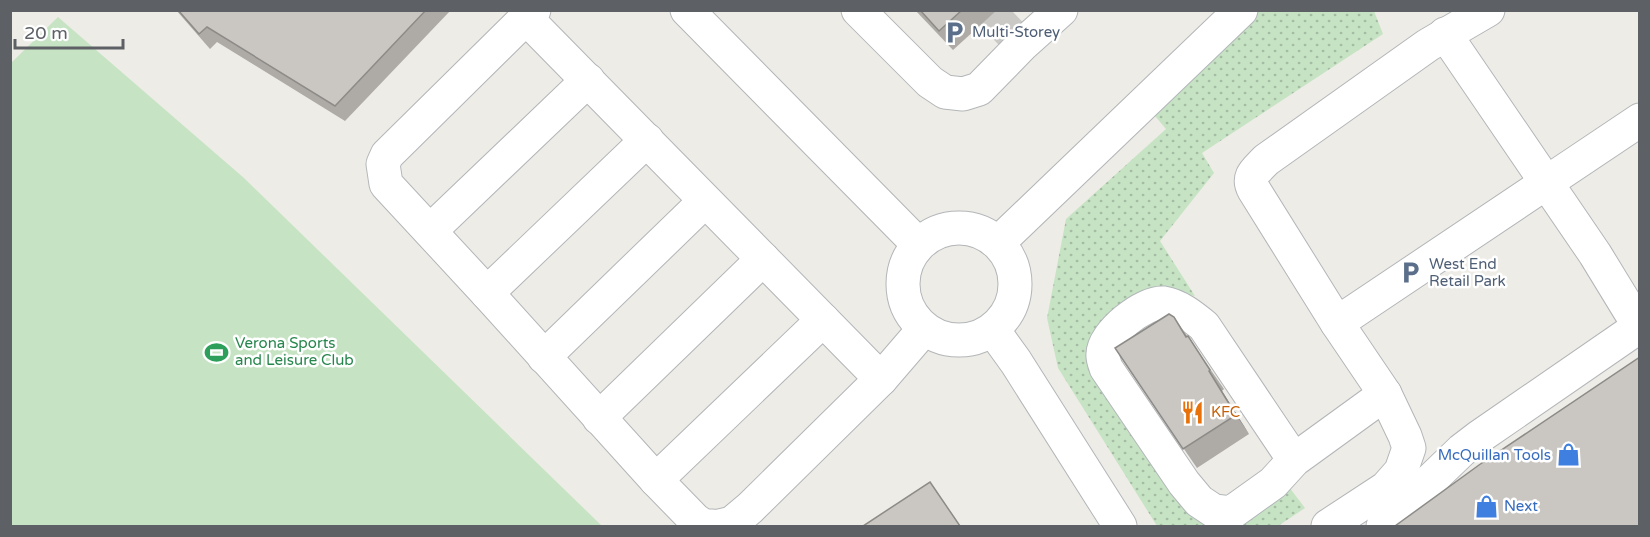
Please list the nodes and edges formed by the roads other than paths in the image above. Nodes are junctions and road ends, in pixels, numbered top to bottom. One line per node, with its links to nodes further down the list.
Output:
1 (687, 10): 15 (street)
2 (858, 10): 3 (street)
3 (1061, 10)
4 (1241, 10): 14 (street)
5 (1488, 10): 7 (street)
6 (530, 14): 8 (street); 13 (street)
7 (1445, 34): 11 (street); 19 (street)
8 (588, 80): 10 (street); 13 (street)
9 (1640, 120): 11 (street)
10 (647, 140): 12 (street); 17 (street)
11 (1546, 183): 19 (street); 20 (street)
12 (705, 201): 16 (street); 23 (street)
13 (430, 231): 17 (street)
14 (998, 243): 15 (street); 22 (street)
15 (918, 244): 21 (street)
16 (763, 260): 18 (street); 26 (street)
17 (487, 292): 23 (street)
18 (823, 320): 24 (street); 28 (street)
19 (1337, 323): 25 (street)
20 (1639, 326): 33 (street)
21 (924, 329): 22 (street); 24 (street)
22 (993, 330): 31 (street)
23 (544, 357): 26 (street)
24 (881, 378): 30 (street)
25 (1385, 394): 27 (street); 32 (street)
26 (599, 418): 28 (street)
27 (1286, 468): 27 (street)
28 (656, 480): 29 (street)
29 (712, 526)
30 (719, 526)
31 (1120, 526)
32 (1328, 526)
33 (1383, 526)

